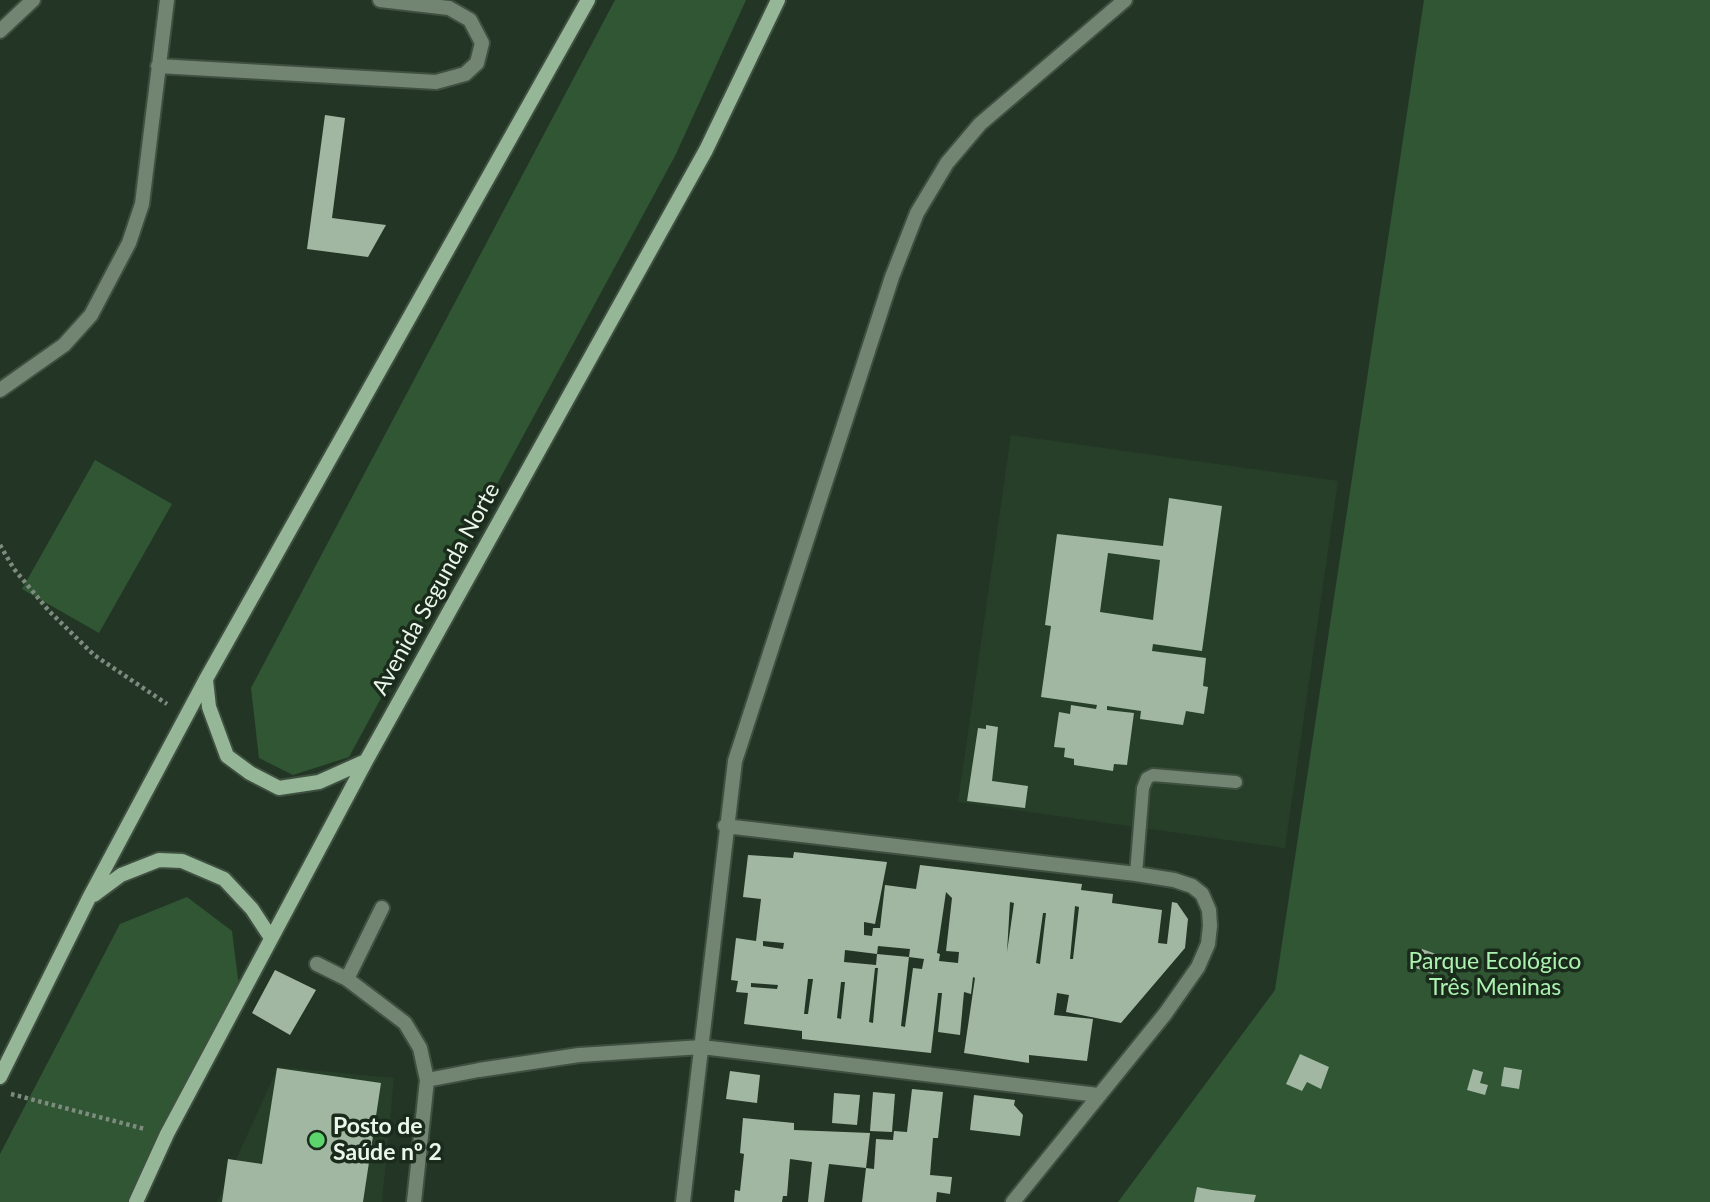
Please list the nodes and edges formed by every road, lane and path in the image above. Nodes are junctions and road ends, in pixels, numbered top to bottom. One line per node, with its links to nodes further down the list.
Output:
1 (33, 0): 7 (street)
2 (167, 0): 8 (street)
3 (380, 0): 8 (street)
4 (588, 0): 11 (main road)
5 (778, 0): 13 (main road, Avenida Segunda Norte)
6 (1125, 0): 15 (street)
7 (0, 31)
8 (158, 66): 9 (street)
9 (0, 390)
10 (0, 545): 12 (path)
11 (206, 679): 12 (main road); 13 (main road)
12 (187, 717): 17 (main road)
13 (366, 761): 19 (main road, Avenida Segunda Norte)
14 (1236, 782): 16 (lane)
15 (725, 826): 16 (street); 22 (street)
16 (1136, 874): 26 (street)
17 (89, 898): 19 (main road); 23 (main road)
18 (382, 908): 21 (street)
19 (271, 938): 27 (main road, Avenida Segunda Norte)
20 (317, 964): 21 (street)
21 (347, 979): 24 (street)
22 (702, 1047): 24 (street); 26 (street); 30 (street)
23 (0, 1077)
24 (427, 1080): 29 (street)
25 (0, 1091): 27 (path)
26 (1098, 1095): 31 (street)
27 (167, 1134): 28 (main road, Avenida Segunda Norte)
28 (136, 1202)
29 (414, 1202)
30 (682, 1202)
31 (1013, 1202)

